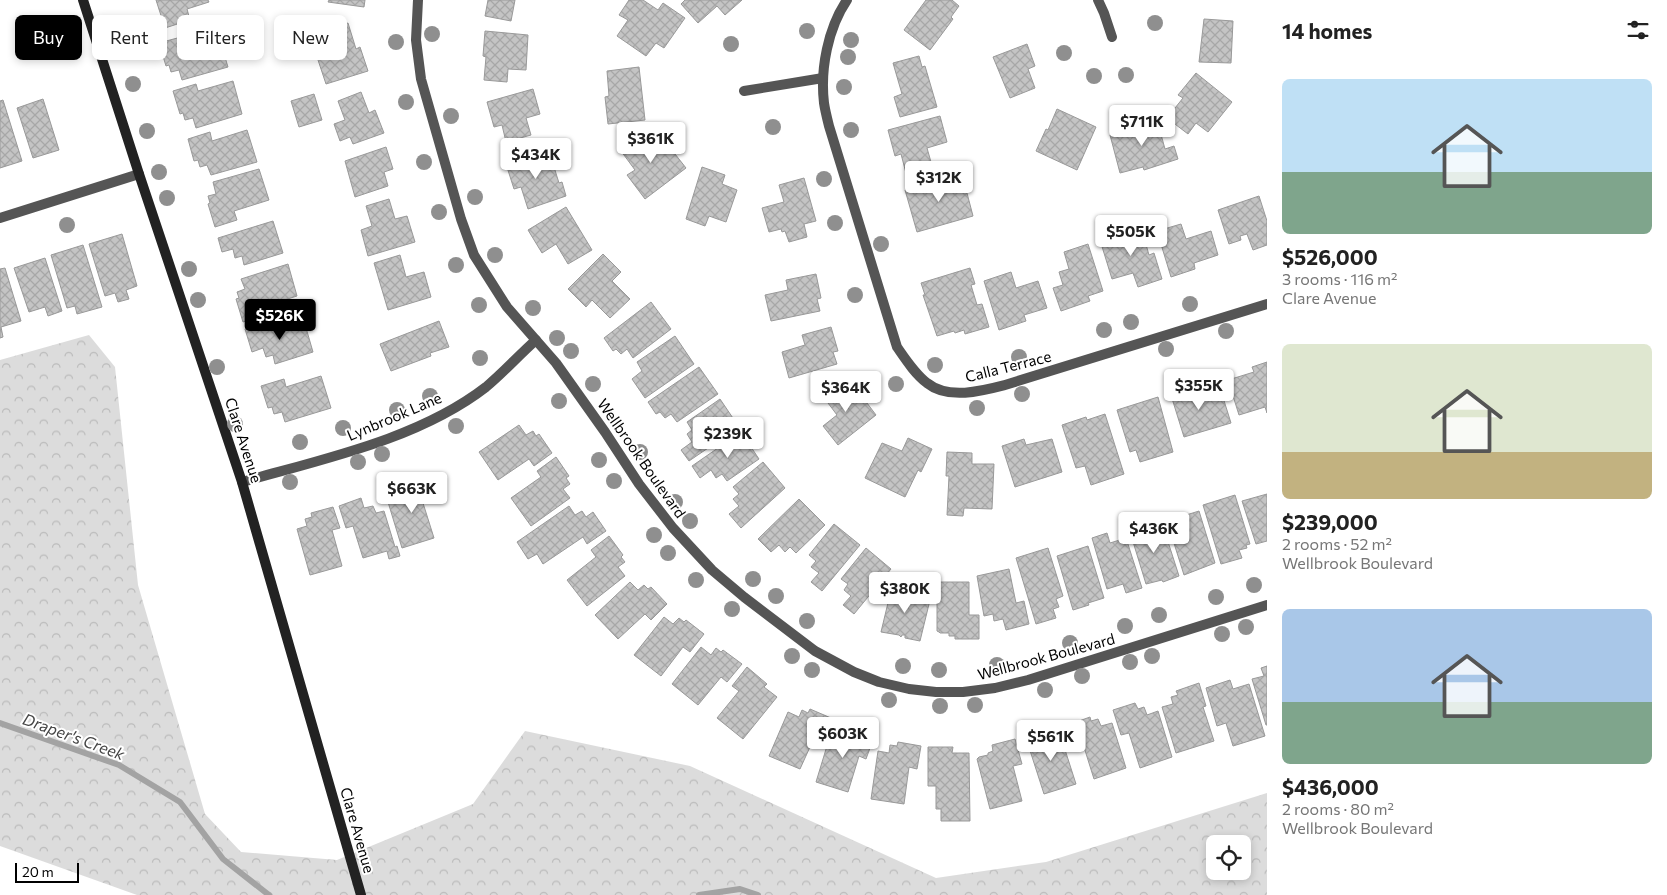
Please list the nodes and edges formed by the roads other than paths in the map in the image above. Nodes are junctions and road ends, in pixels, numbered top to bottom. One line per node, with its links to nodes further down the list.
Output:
1 (83, 0): 8 (street, Clare Avenue)
2 (418, 0): 11 (street, Wellbrook Boulevard)
3 (847, 0): 6 (street, Calla Terrace)
4 (1098, 0): 5 (street)
5 (1112, 37)
6 (824, 78): 7 (street); 10 (street, Calla Terrace)
7 (744, 92)
8 (139, 174): 9 (street); 12 (street, Clare Avenue)
9 (0, 218)
10 (1267, 304)
11 (536, 340): 12 (street, Lynbrook Lane); 13 (street, Wellbrook Boulevard)
12 (242, 482): 14 (street, Clare Avenue)
13 (1267, 605)
14 (361, 895)

